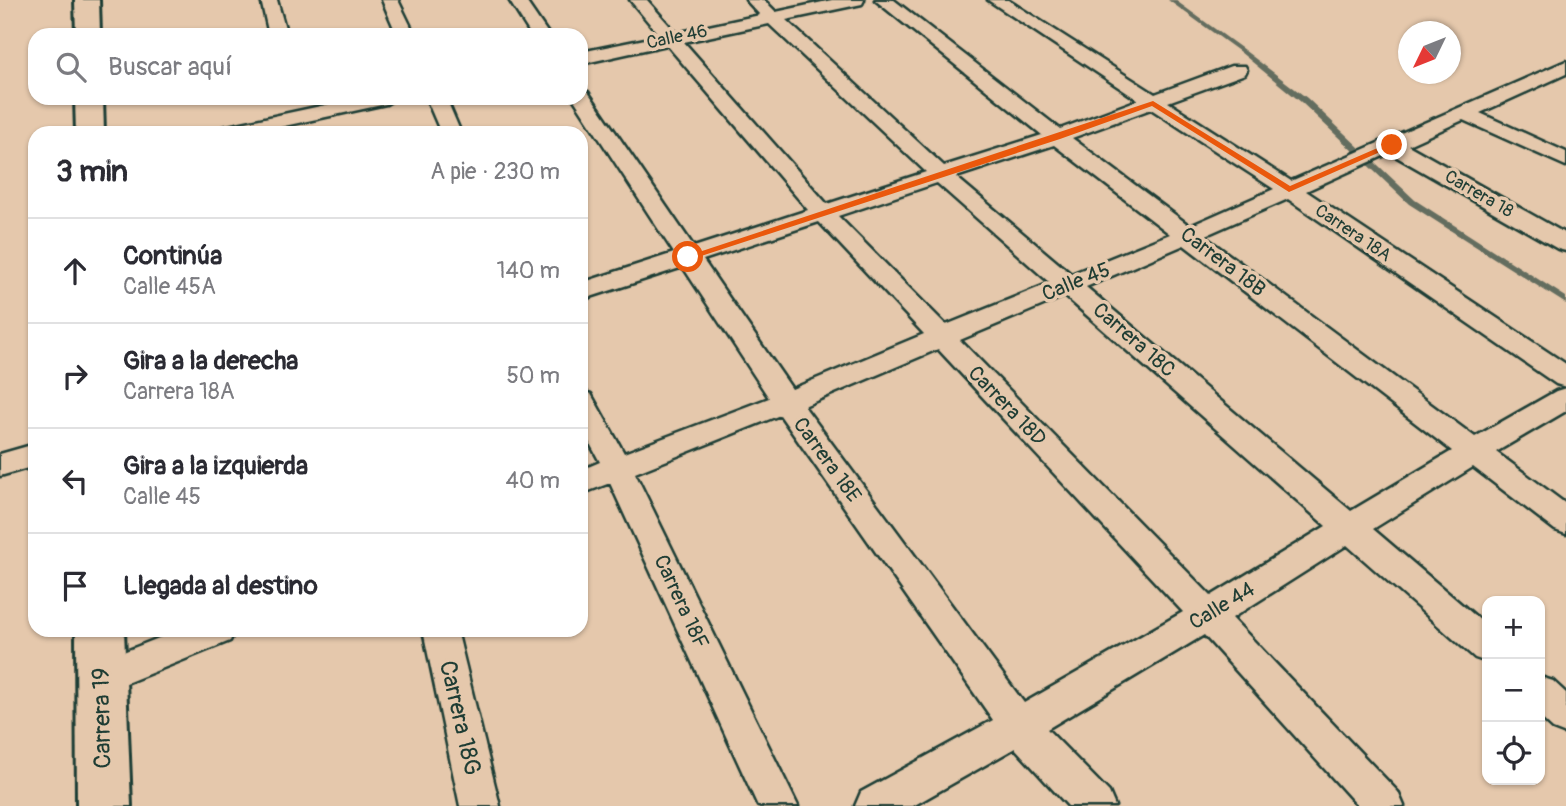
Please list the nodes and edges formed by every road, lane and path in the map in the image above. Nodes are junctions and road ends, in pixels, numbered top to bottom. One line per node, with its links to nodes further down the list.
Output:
1 (87, 0): 10 (main road)
2 (269, 0): 11 (street)
3 (390, 0): 12 (street)
4 (517, 0): 13 (street)
5 (638, 0): 14 (street, Carrera 18D)
6 (856, 0): 9 (street, Calle 46)
7 (883, 0): 30 (street, Carrera 18B)
8 (996, 0): 20 (street, Carrera 18A)
9 (764, 9): 14 (street, Calle 46); 33 (street, Carrera 18C)
10 (88, 28)
11 (276, 28)
12 (403, 28)
13 (535, 28)
14 (671, 38): 15 (street, Calle 46); 35 (street, Carrera 18D)
15 (588, 56)
16 (1566, 67): 18 (street, Calle 45)
17 (1238, 70): 20 (street)
18 (1542, 78): 19 (street); 25 (street, Calle 45)
19 (1566, 88)
20 (1153, 103): 30 (street); 34 (street, Carrera 18A)
21 (89, 105): 27 (main road)
22 (353, 105): 26 (street)
23 (439, 105): 29 (street)
24 (587, 105): 38 (street, Carrera 18E)
25 (1464, 113): 31 (street, Calle 45); 32 (street)
26 (301, 116): 28 (street)
27 (90, 126)
28 (255, 126)
29 (449, 126)
30 (1057, 137): 33 (street); 36 (street, Carrera 18B)
31 (1392, 145): 34 (street, Calle 45); 37 (street, Carrera 18)
32 (1566, 160)
33 (941, 175): 35 (street); 39 (street, Carrera 18C)
34 (1289, 189): 36 (street, Calle 45); 42 (street, Carrera 18A)
35 (822, 212): 38 (street); 41 (street, Carrera 18D)
36 (1188, 235): 39 (street, Calle 45); 46 (street, Carrera 18B)
37 (1566, 244)
38 (688, 257): 40 (street); 44 (street, Carrera 18E)
39 (1069, 285): 41 (street, Calle 45); 52 (street, Carrera 18C)
40 (588, 290)
41 (941, 337): 44 (street, Calle 45); 53 (street, Carrera 18D)
42 (1566, 377)
43 (1566, 398): 46 (street, Calle 44)
44 (786, 402): 49 (street, Calle 45); 60 (street, Carrera 18E)
45 (588, 414): 49 (street, Carrera 18F)
46 (1473, 451): 51 (street, Carrera 18B); 52 (street, Calle 44)
47 (28, 457): 48 (street)
48 (0, 466)
49 (617, 467): 50 (street, Calle 45); 63 (street, Carrera 18F)
50 (588, 479)
51 (1566, 522)
52 (1352, 527): 53 (street, Calle 44); 56 (street, Carrera 18C)
53 (1208, 615): 60 (street, Calle 44); 66 (street, Carrera 18D)
54 (184, 637): 57 (street)
55 (442, 637): 62 (street, Carrera 18G)
56 (1482, 643)
57 (101, 654): 61 (main road, Carrera 19)
58 (1545, 697): 59 (street)
59 (1566, 716)
60 (1019, 726): 64 (street, Calle 44); 65 (street, Carrera 18E)
61 (104, 806)
62 (481, 806)
63 (778, 806)
64 (874, 806)
65 (1095, 806)
66 (1384, 806)

